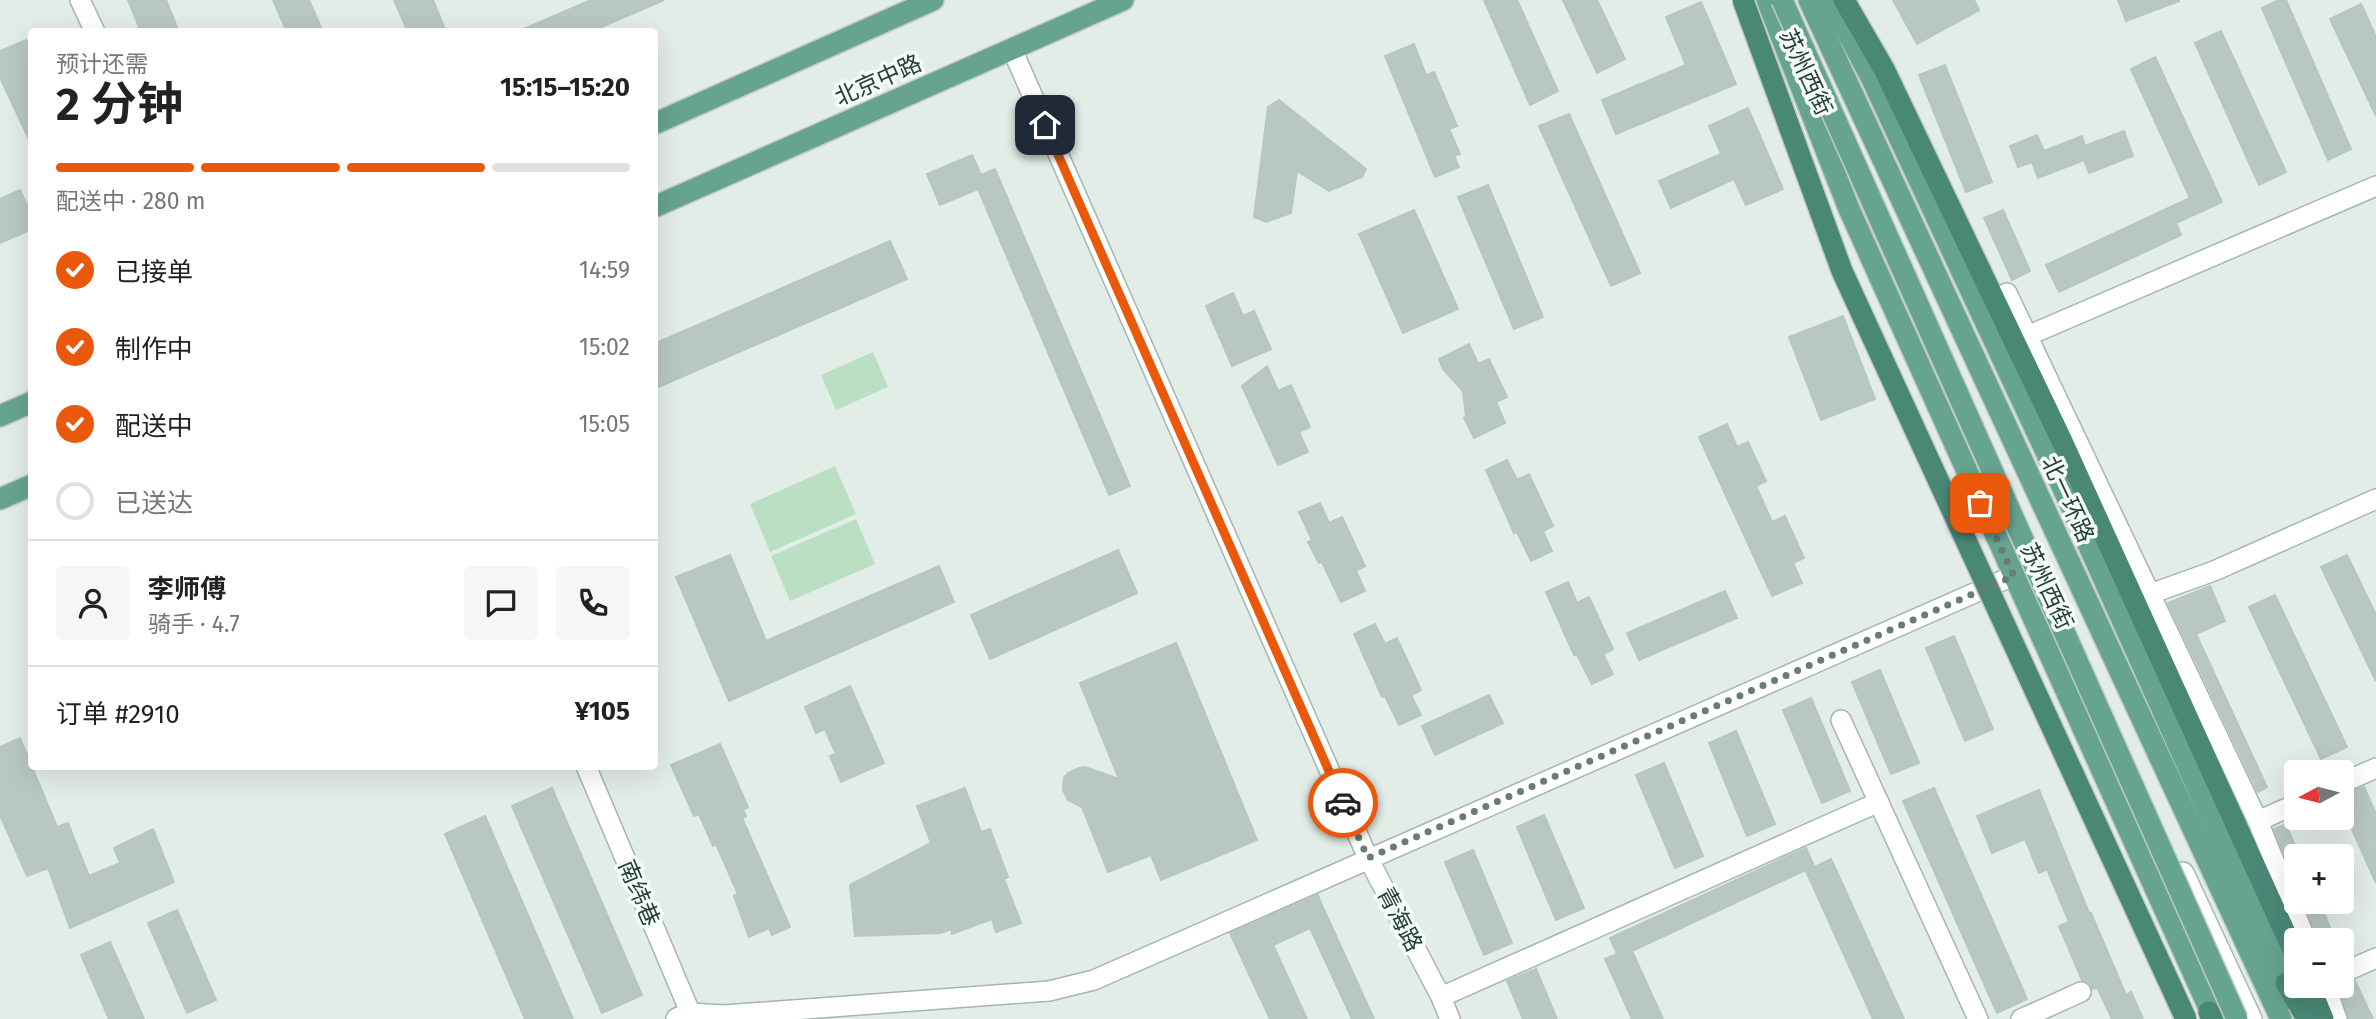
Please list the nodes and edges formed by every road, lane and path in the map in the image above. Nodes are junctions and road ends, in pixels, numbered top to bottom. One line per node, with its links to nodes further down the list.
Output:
1 (80, 0): 12 (street)
2 (933, 0): 14 (main road)
3 (1122, 0): 13 (main road, 北京中路)
4 (1743, 0): 50 (highway, bridge)
5 (1767, 0): 24 (main road)
6 (1772, 0): 52 (main road, 苏州西街)
7 (1782, 0): 51 (main road, bridge)
8 (1809, 0): 53 (main road, 北一环路)
9 (1825, 0): 54 (main road, 苏州西街)
10 (1830, 0): 38 (main road)
11 (1844, 0): 35 (highway)
12 (93, 28)
13 (1012, 50): 16 (main road, 北京中路); 33 (street, 青海路)
14 (658, 122)
15 (2376, 186): 18 (street)
16 (658, 204)
17 (2007, 293): 18 (street)
18 (2027, 336): 25 (street)
19 (28, 404): 20 (main road)
20 (0, 416)
21 (28, 487): 22 (main road)
22 (0, 499)
23 (2376, 499): 25 (street)
24 (2014, 576): 33 (street); 46 (main road)
25 (2150, 594): 32 (street)
26 (1841, 720): 30 (street)
27 (2376, 768): 29 (street)
28 (588, 770): 45 (street, 南纬巷)
29 (2354, 778)
30 (1879, 802): 40 (street); 48 (street)
31 (2284, 809): 32 (street)
32 (2258, 821): 34 (street)
33 (1368, 858): 40 (street, 青海路); 45 (street)
34 (2301, 928)
35 (2284, 931)
36 (2376, 958): 37 (street)
37 (2354, 968)
38 (2284, 979)
39 (2081, 992): 49 (street)
40 (1441, 997): 47 (street, 青海路)
41 (2292, 998): 55 (main road)
42 (2295, 998): 56 (highway)
43 (2314, 998): 57 (highway)
44 (2330, 998): 58 (street)
45 (687, 1017)
46 (2212, 1017)
47 (1450, 1019)
48 (1978, 1019)
49 (2021, 1019)
50 (2186, 1019)
51 (2237, 1019)
52 (2251, 1019)
53 (2281, 1019)
54 (2288, 1019)
55 (2300, 1019)
56 (2307, 1019)
57 (2323, 1019)
58 (2337, 1019)

